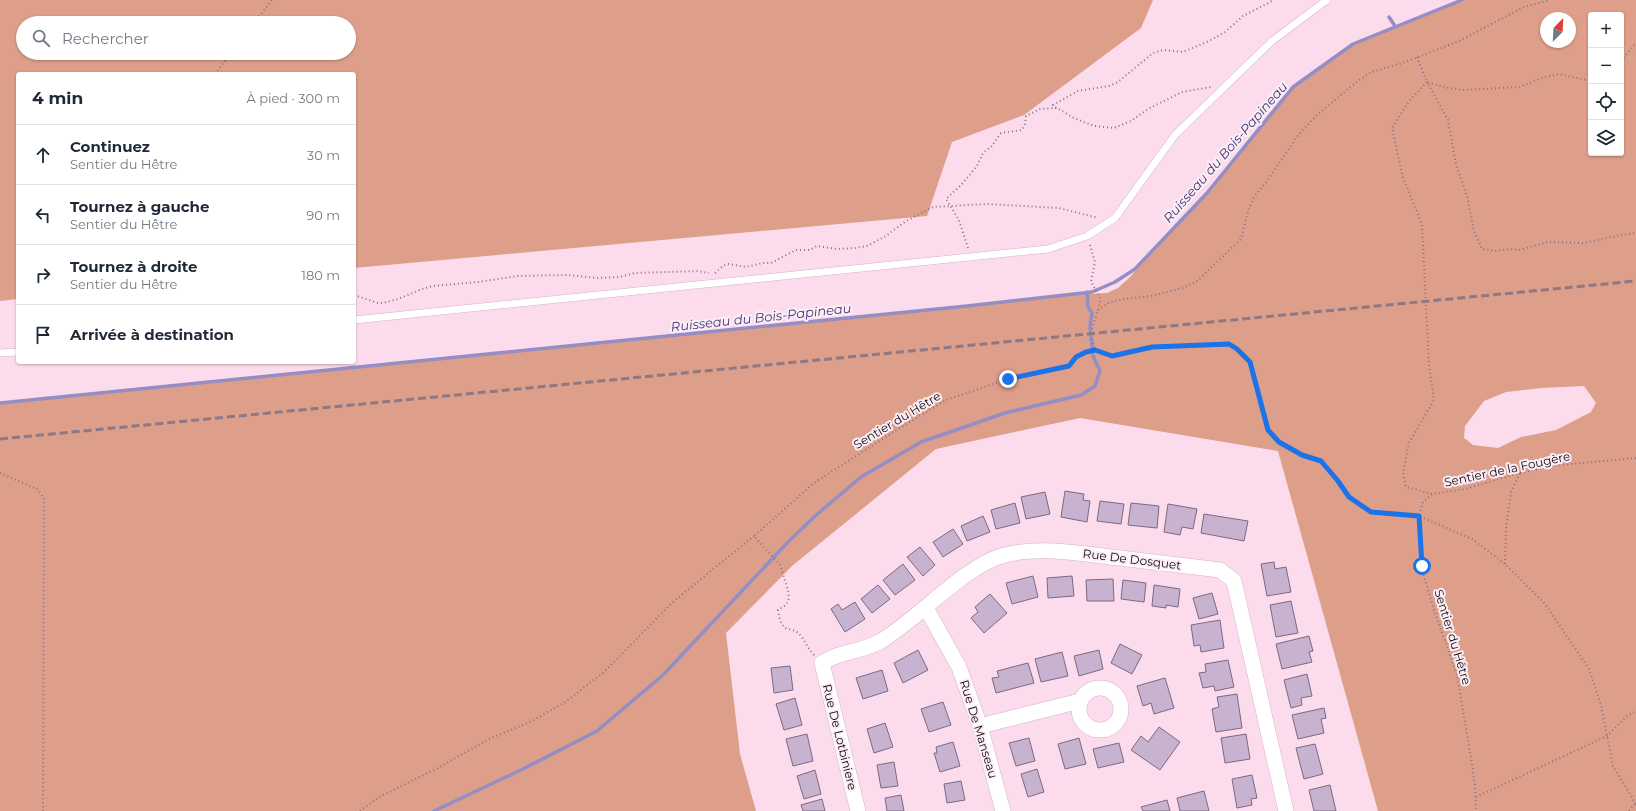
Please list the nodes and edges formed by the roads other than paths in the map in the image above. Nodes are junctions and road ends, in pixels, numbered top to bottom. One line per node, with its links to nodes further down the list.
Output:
1 (1328, 0): 2 (lane)
2 (356, 320)
3 (16, 352): 4 (lane)
4 (0, 354)
5 (926, 608): 6 (street, Rue De Dosquet); 8 (street, Rue De Manseau); 11 (street, Rue De Dosquet)
6 (822, 663): 9 (street, Rue De Lotbiniere)
7 (1080, 701): 8 (street)
8 (980, 726): 10 (street, Rue De Manseau)
9 (858, 811)
10 (1003, 811)
11 (1286, 811)

